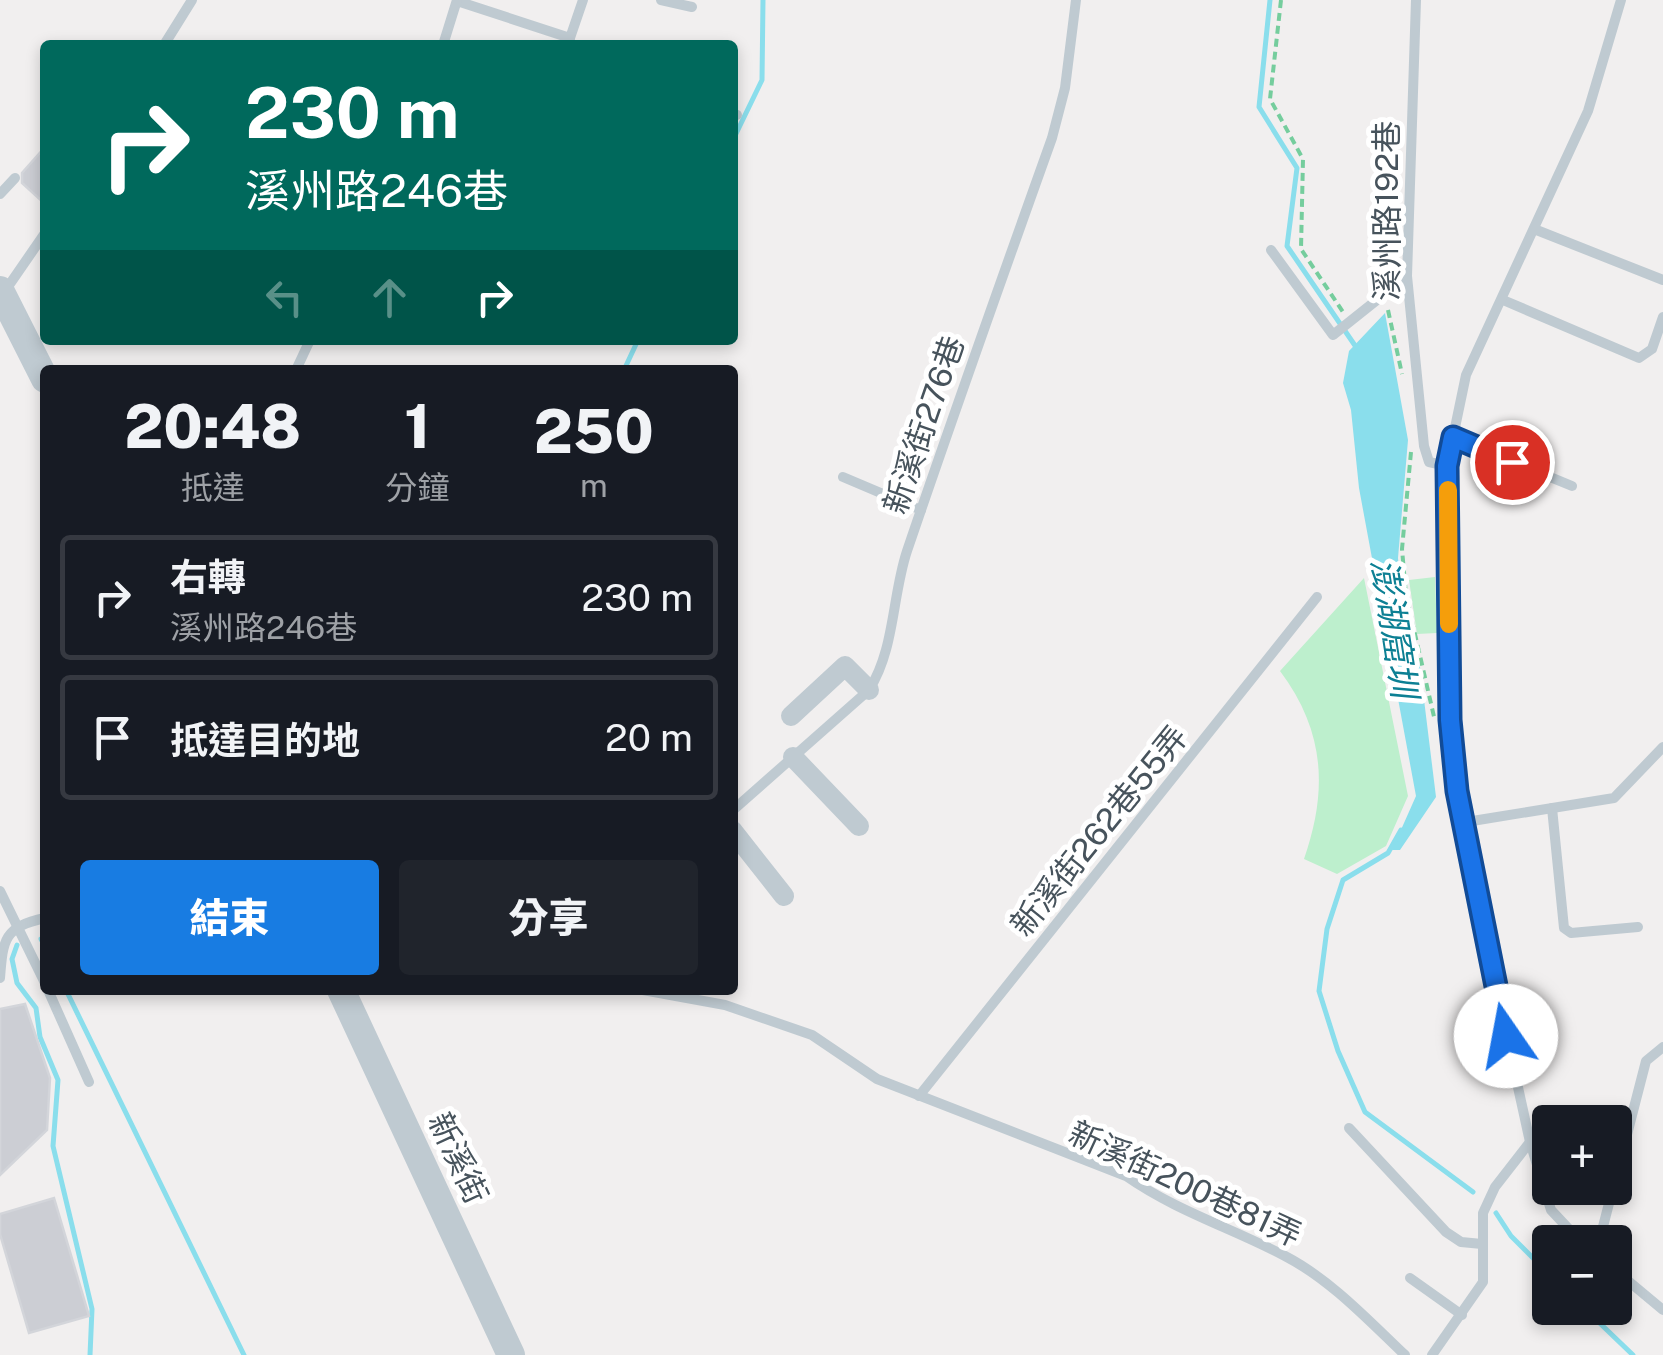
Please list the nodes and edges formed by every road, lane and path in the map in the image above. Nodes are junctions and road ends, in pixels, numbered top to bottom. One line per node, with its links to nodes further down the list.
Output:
1 (192, 0): 10 (lane)
2 (457, 0): 11 (lane); 12 (lane)
3 (584, 0): 13 (lane)
4 (661, 0): 9 (lane)
5 (1076, 0): 33 (lane, 新溪街276巷)
6 (1282, 0): 25 (path)
7 (1416, 0): 19 (lane, 溪州路192巷)
8 (1621, 0): 16 (lane)
9 (692, 8)
10 (167, 40)
11 (445, 40)
12 (563, 40)
13 (569, 40)
14 (14, 178): 15 (lane)
15 (0, 194)
16 (1534, 229): 20 (lane); 22 (lane)
17 (40, 240): 21 (lane)
18 (1271, 250): 25 (lane)
19 (1406, 276): 25 (lane); 30 (lane, 溪州路192巷)
20 (1663, 280)
21 (1, 296): 26 (street)
22 (1503, 300): 24 (lane); 28 (lane)
23 (1376, 313): 27 (path)
24 (1663, 317)
25 (1349, 322)
26 (40, 370)
27 (1403, 381)
28 (1453, 437): 30 (lane); 32 (lane)
29 (1412, 439): 37 (path)
30 (1447, 466): 37 (lane)
31 (844, 477): 33 (lane)
32 (1572, 486)
33 (922, 510): 35 (lane, 新溪街276巷)
34 (1318, 597): 57 (lane, 新溪街262巷55弄)
35 (869, 690): 36 (street); 39 (lane, 新溪街276巷)
36 (791, 716)
37 (1450, 720): 42 (lane)
38 (1663, 747): 41 (lane)
39 (794, 757): 40 (lane, 新溪街276巷); 43 (street)
40 (738, 806)
41 (1552, 808): 42 (lane); 49 (lane)
42 (1460, 823): 60 (lane)
43 (859, 826)
44 (738, 838): 46 (street)
45 (0, 891): 48 (lane)
46 (784, 896)
47 (40, 919): 48 (lane)
48 (19, 924): 50 (lane); 51 (lane)
49 (1638, 928)
50 (40, 972)
51 (0, 978)
52 (50, 995): 56 (lane)
53 (344, 995): 67 (street, 新溪街)
54 (670, 995): 57 (lane, 新溪街200巷81弄)
55 (1663, 1047): 58 (lane)
56 (89, 1082)
57 (919, 1096): 68 (lane, 新溪街200巷81弄)
58 (1632, 1115)
59 (1350, 1128): 62 (lane)
60 (1530, 1142): 61 (lane); 62 (lane)
61 (1565, 1225)
62 (1482, 1244): 66 (lane)
63 (1410, 1278): 66 (lane)
64 (1632, 1284): 65 (lane)
65 (1663, 1310)
66 (1462, 1315): 69 (lane)
67 (511, 1355)
68 (1405, 1355)
69 (1432, 1355)

